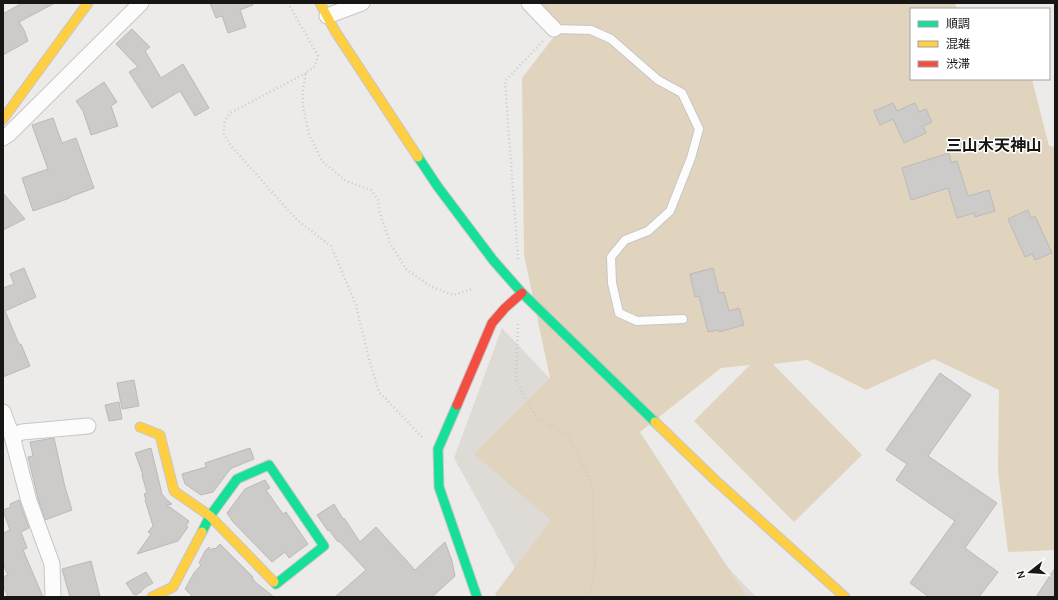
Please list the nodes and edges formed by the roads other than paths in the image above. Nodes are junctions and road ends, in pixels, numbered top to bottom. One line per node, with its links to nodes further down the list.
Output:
1 (88, 3): 7 (street)
2 (141, 3): 8 (street)
3 (362, 3): 5 (street)
4 (529, 3): 6 (street)
5 (324, 10): 9 (street)
6 (554, 29): 10 (lane)
7 (3, 120)
8 (3, 138)
9 (522, 293): 18 (street); 19 (street)
10 (683, 319)
11 (3, 412): 14 (street)
12 (88, 426): 14 (street)
13 (140, 427): 15 (street)
14 (12, 436): 16 (street)
15 (210, 516): 15 (street); 17 (street)
16 (53, 597)
17 (152, 597)
18 (477, 597)
19 (845, 597)

